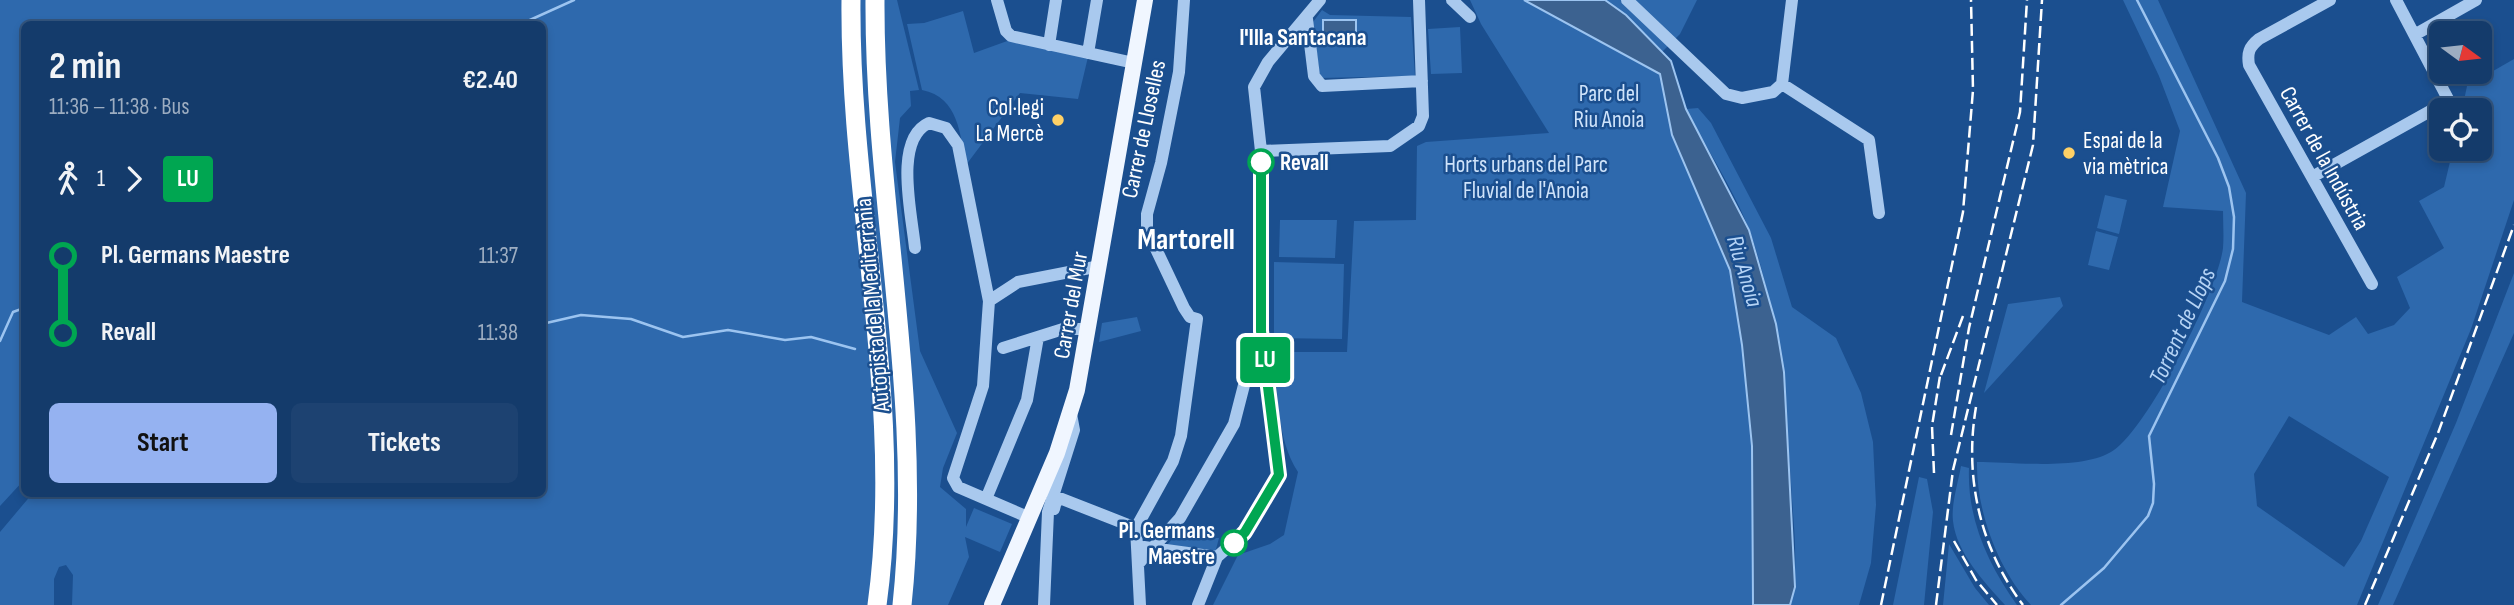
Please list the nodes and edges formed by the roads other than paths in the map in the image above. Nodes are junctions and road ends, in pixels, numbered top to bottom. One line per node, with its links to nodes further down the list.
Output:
1 (851, 0): 43 (highway, Autopista de la Mediterrània)
2 (875, 0): 44 (highway, Autopista de la Mediterrània)
3 (997, 0): 19 (street)
4 (1056, 0): 19 (street)
5 (1097, 0): 20 (street)
6 (1144, 0): 21 (main road, Carrer del Mur)
7 (1184, 0): 38 (street, Carrer de Lloselles)
8 (1320, 0): 17 (street)
9 (1419, 0): 22 (street)
10 (1452, 0): 16 (street)
11 (1627, 0): 23 (street)
12 (1792, 0): 23 (street)
13 (2330, 0): 25 (street, Carrer de la Indústria)
14 (2396, 0): 18 (street)
15 (2476, 0): 18 (street)
16 (1470, 17)
17 (1307, 19): 22 (street); 24 (street)
18 (2416, 34): 25 (street)
19 (1049, 45): 20 (street)
20 (1088, 53): 21 (street)
21 (1134, 63): 28 (main road, Carrer del Mur)
22 (1422, 81): 24 (street)
23 (1782, 83): 26 (street)
24 (1261, 151): 32 (street)
25 (2312, 177): 29 (street, Carrer de la Indústria)
26 (1880, 213)
27 (915, 248): 30 (street)
28 (1100, 266): 30 (street); 31 (main road, Carrer del Mur)
29 (2372, 284)
30 (989, 301): 36 (street)
31 (1089, 329): 33 (street); 35 (main road, Carrer del Mur)
32 (1261, 331): 40 (street); 41 (street)
33 (1038, 337): 34 (street); 36 (street)
34 (1003, 348)
35 (1071, 412): 37 (main road, Carrer del Mur); 39 (street)
36 (986, 499): 37 (street)
37 (1030, 518): 45 (main road, Carrer del Mur)
38 (1136, 534): 39 (street); 40 (street); 42 (street)
39 (1048, 540): 46 (street)
40 (1149, 549): 41 (street); 42 (street)
41 (1217, 557): 48 (street)
42 (1139, 563): 47 (street)
43 (877, 605)
44 (902, 605)
45 (992, 605)
46 (1044, 605)
47 (1140, 605)
48 (1198, 605)

